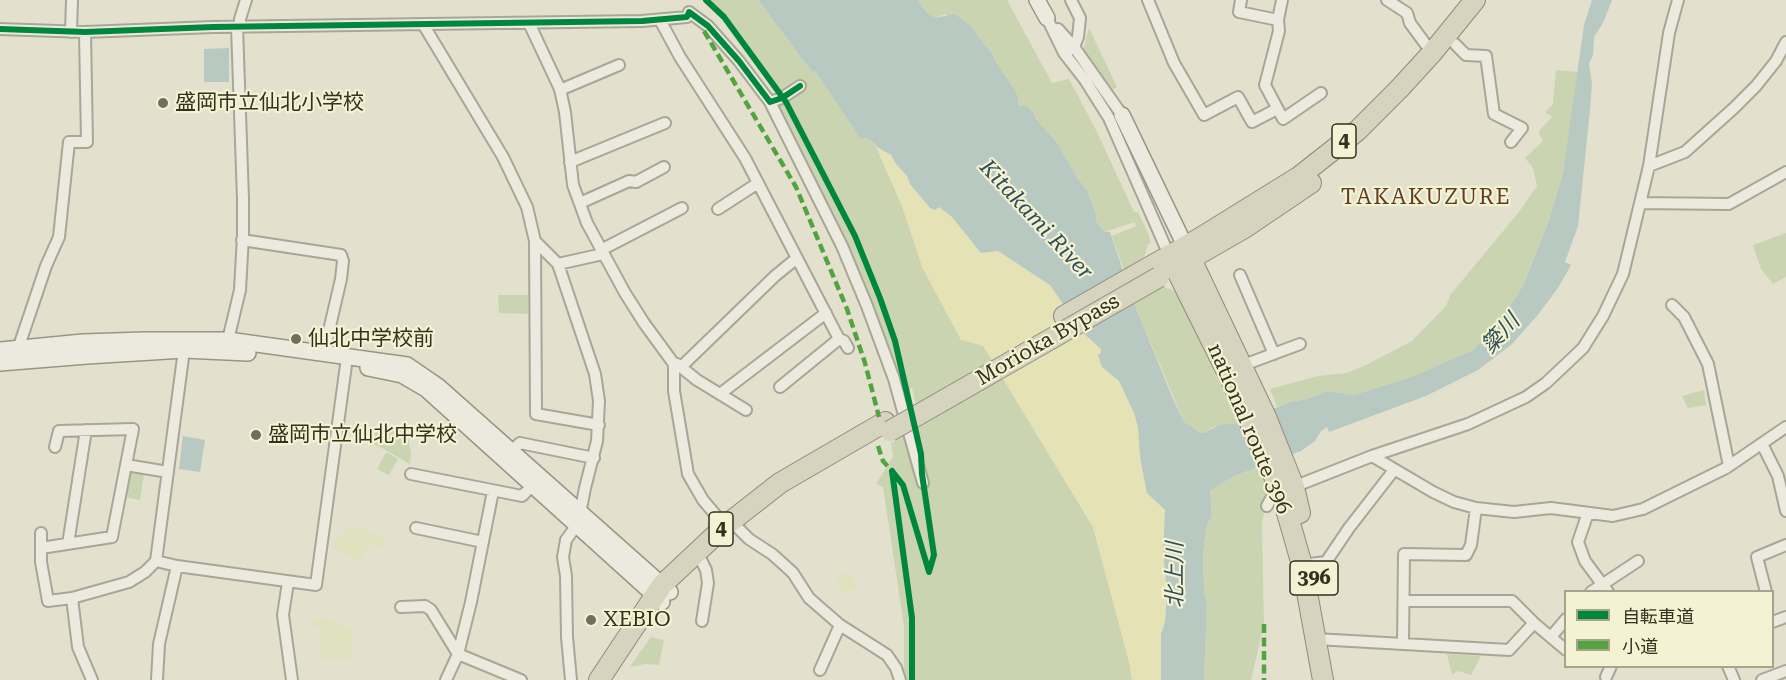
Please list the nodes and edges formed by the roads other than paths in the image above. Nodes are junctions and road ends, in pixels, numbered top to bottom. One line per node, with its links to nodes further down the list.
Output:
1 (72, 0): 19 (street)
2 (246, 0): 17 (street)
3 (1037, 0): 12 (street)
4 (1071, 0): 23 (street)
5 (1148, 0): 30 (street)
6 (1240, 0): 14 (street)
7 (1282, 0): 14 (street)
8 (1387, 0): 24 (street)
9 (1475, 0): 24 (highway, Morioka Bypass / 4)
10 (1491, 0): 22 (highway, Morioka Bypass / 4)
11 (1678, 0): 35 (street)
12 (1047, 18): 23 (street)
13 (660, 20): 15 (street); 29 (street); 38 (street)
14 (1278, 20): 30 (street)
15 (529, 23): 16 (street); 27 (street)
16 (423, 24): 17 (street); 44 (street)
17 (239, 27): 20 (street); 43 (street)
18 (0, 29): 19 (street)
19 (71, 32): 20 (street)
20 (85, 32): 56 (street)
21 (1786, 42): 35 (street)
22 (1455, 44): 33 (street); 47 (highway, Morioka Bypass / 4)
23 (1069, 50): 31 (street); 47 (street)
24 (1432, 53): 47 (highway, Morioka Bypass / 4)
25 (619, 65): 27 (street)
26 (800, 86): 29 (street)
27 (560, 90): 34 (street)
28 (1322, 93): 30 (street)
29 (771, 102): 81 (street)
30 (1277, 109)
31 (1122, 116): 47 (street)
32 (665, 123): 34 (street)
33 (1511, 142)
34 (570, 162): 39 (street)
35 (1649, 166): 40 (street)
36 (664, 167): 39 (street)
37 (1786, 172): 40 (street)
38 (758, 183): 42 (street); 46 (street)
39 (580, 203): 45 (street)
40 (1640, 203): 74 (street)
41 (682, 208): 45 (street)
42 (718, 208)
43 (242, 240): 53 (street); 59 (street)
44 (535, 241): 48 (street); 68 (street)
45 (602, 252): 48 (street); 63 (street)
46 (797, 258): 51 (street); 63 (street)
47 (1171, 262): 64 (highway, national route 396 / 396); 90 (highway, Morioka Bypass / 4)
48 (558, 264): 68 (street)
49 (1240, 275): 60 (street)
50 (1672, 305): 77 (street)
51 (826, 313): 52 (street); 66 (street)
52 (839, 339): 55 (street); 65 (street)
53 (228, 340): 56 (street); 59 (street)
54 (1300, 344): 60 (street)
55 (848, 348)
56 (18, 349): 57 (street)
57 (0, 350)
58 (184, 350): 61 (street); 62 (street); 79 (street)
59 (324, 352): 73 (street)
60 (1274, 354): 64 (street)
61 (0, 363)
62 (346, 365): 83 (street); 102 (street)
63 (678, 365): 66 (street); 90 (street)
64 (1239, 372): 82 (highway, national route 396 / 396)
65 (780, 387)
66 (720, 394): 67 (street)
67 (746, 410)
68 (599, 425): 75 (street)
69 (1786, 427): 71 (street)
70 (86, 430): 72 (street); 76 (street); 94 (street)
71 (1762, 444): 77 (street); 87 (street)
72 (55, 447)
73 (511, 451): 75 (street); 89 (street)
74 (1372, 456): 78 (street); 82 (street)
75 (594, 458): 89 (street)
76 (126, 465): 79 (street); 94 (street)
77 (1729, 466): 88 (street)
78 (1394, 470): 86 (street); 100 (street)
79 (168, 472): 98 (street)
80 (411, 474): 84 (street)
81 (923, 483)
82 (1286, 485): 85 (street); 100 (highway, national route 396 / 396)
83 (532, 486): 84 (street); 89 (street)
84 (494, 491): 93 (street)
85 (1267, 506)
86 (1476, 508): 88 (street); 107 (street)
87 (1786, 512)
88 (1588, 513): 103 (street)
89 (578, 520): 105 (street); 120 (street)
90 (731, 526): 97 (highway, Morioka Bypass / 4); 105 (highway, Morioka Bypass / 4); 112 (street)
91 (416, 528): 93 (street)
92 (41, 532): 96 (street)
93 (483, 542): 117 (street)
94 (68, 544): 96 (street)
95 (1786, 545): 104 (street)
96 (41, 548): 106 (street)
97 (701, 560): 105 (highway, Morioka Bypass / 4); 109 (street)
98 (156, 561): 101 (street); 106 (street)
99 (1638, 561): 103 (street)
100 (1306, 564): 114 (highway, national route 396 / 396)
101 (177, 566): 102 (street); 122 (street)
102 (288, 582): 123 (street)
103 (1605, 588)
104 (1766, 590)
105 (662, 594): 126 (highway, Morioka Bypass / 4); 127 (highway, Morioka Bypass / 4)
106 (72, 598): 121 (street)
107 (1404, 601): 111 (street); 115 (street)
108 (401, 607): 117 (street)
109 (702, 621)
110 (1564, 622): 113 (street)
111 (1534, 623): 113 (street); 115 (street)
112 (840, 625): 118 (street); 128 (street)
113 (1551, 638): 116 (street)
114 (1321, 639): 115 (street); 129 (highway, national route 396 / 396); 130 (highway, national route 396 / 396)
115 (1403, 644)
116 (1564, 648)
117 (458, 654): 124 (street); 125 (street)
118 (820, 670)
119 (1785, 674): 131 (street)
120 (568, 678)
121 (92, 680)
122 (157, 680)
123 (292, 680)
124 (446, 680)
125 (521, 680)
126 (599, 680)
127 (609, 680)
128 (900, 680)
129 (1323, 680)
130 (1334, 680)
131 (1762, 680)

